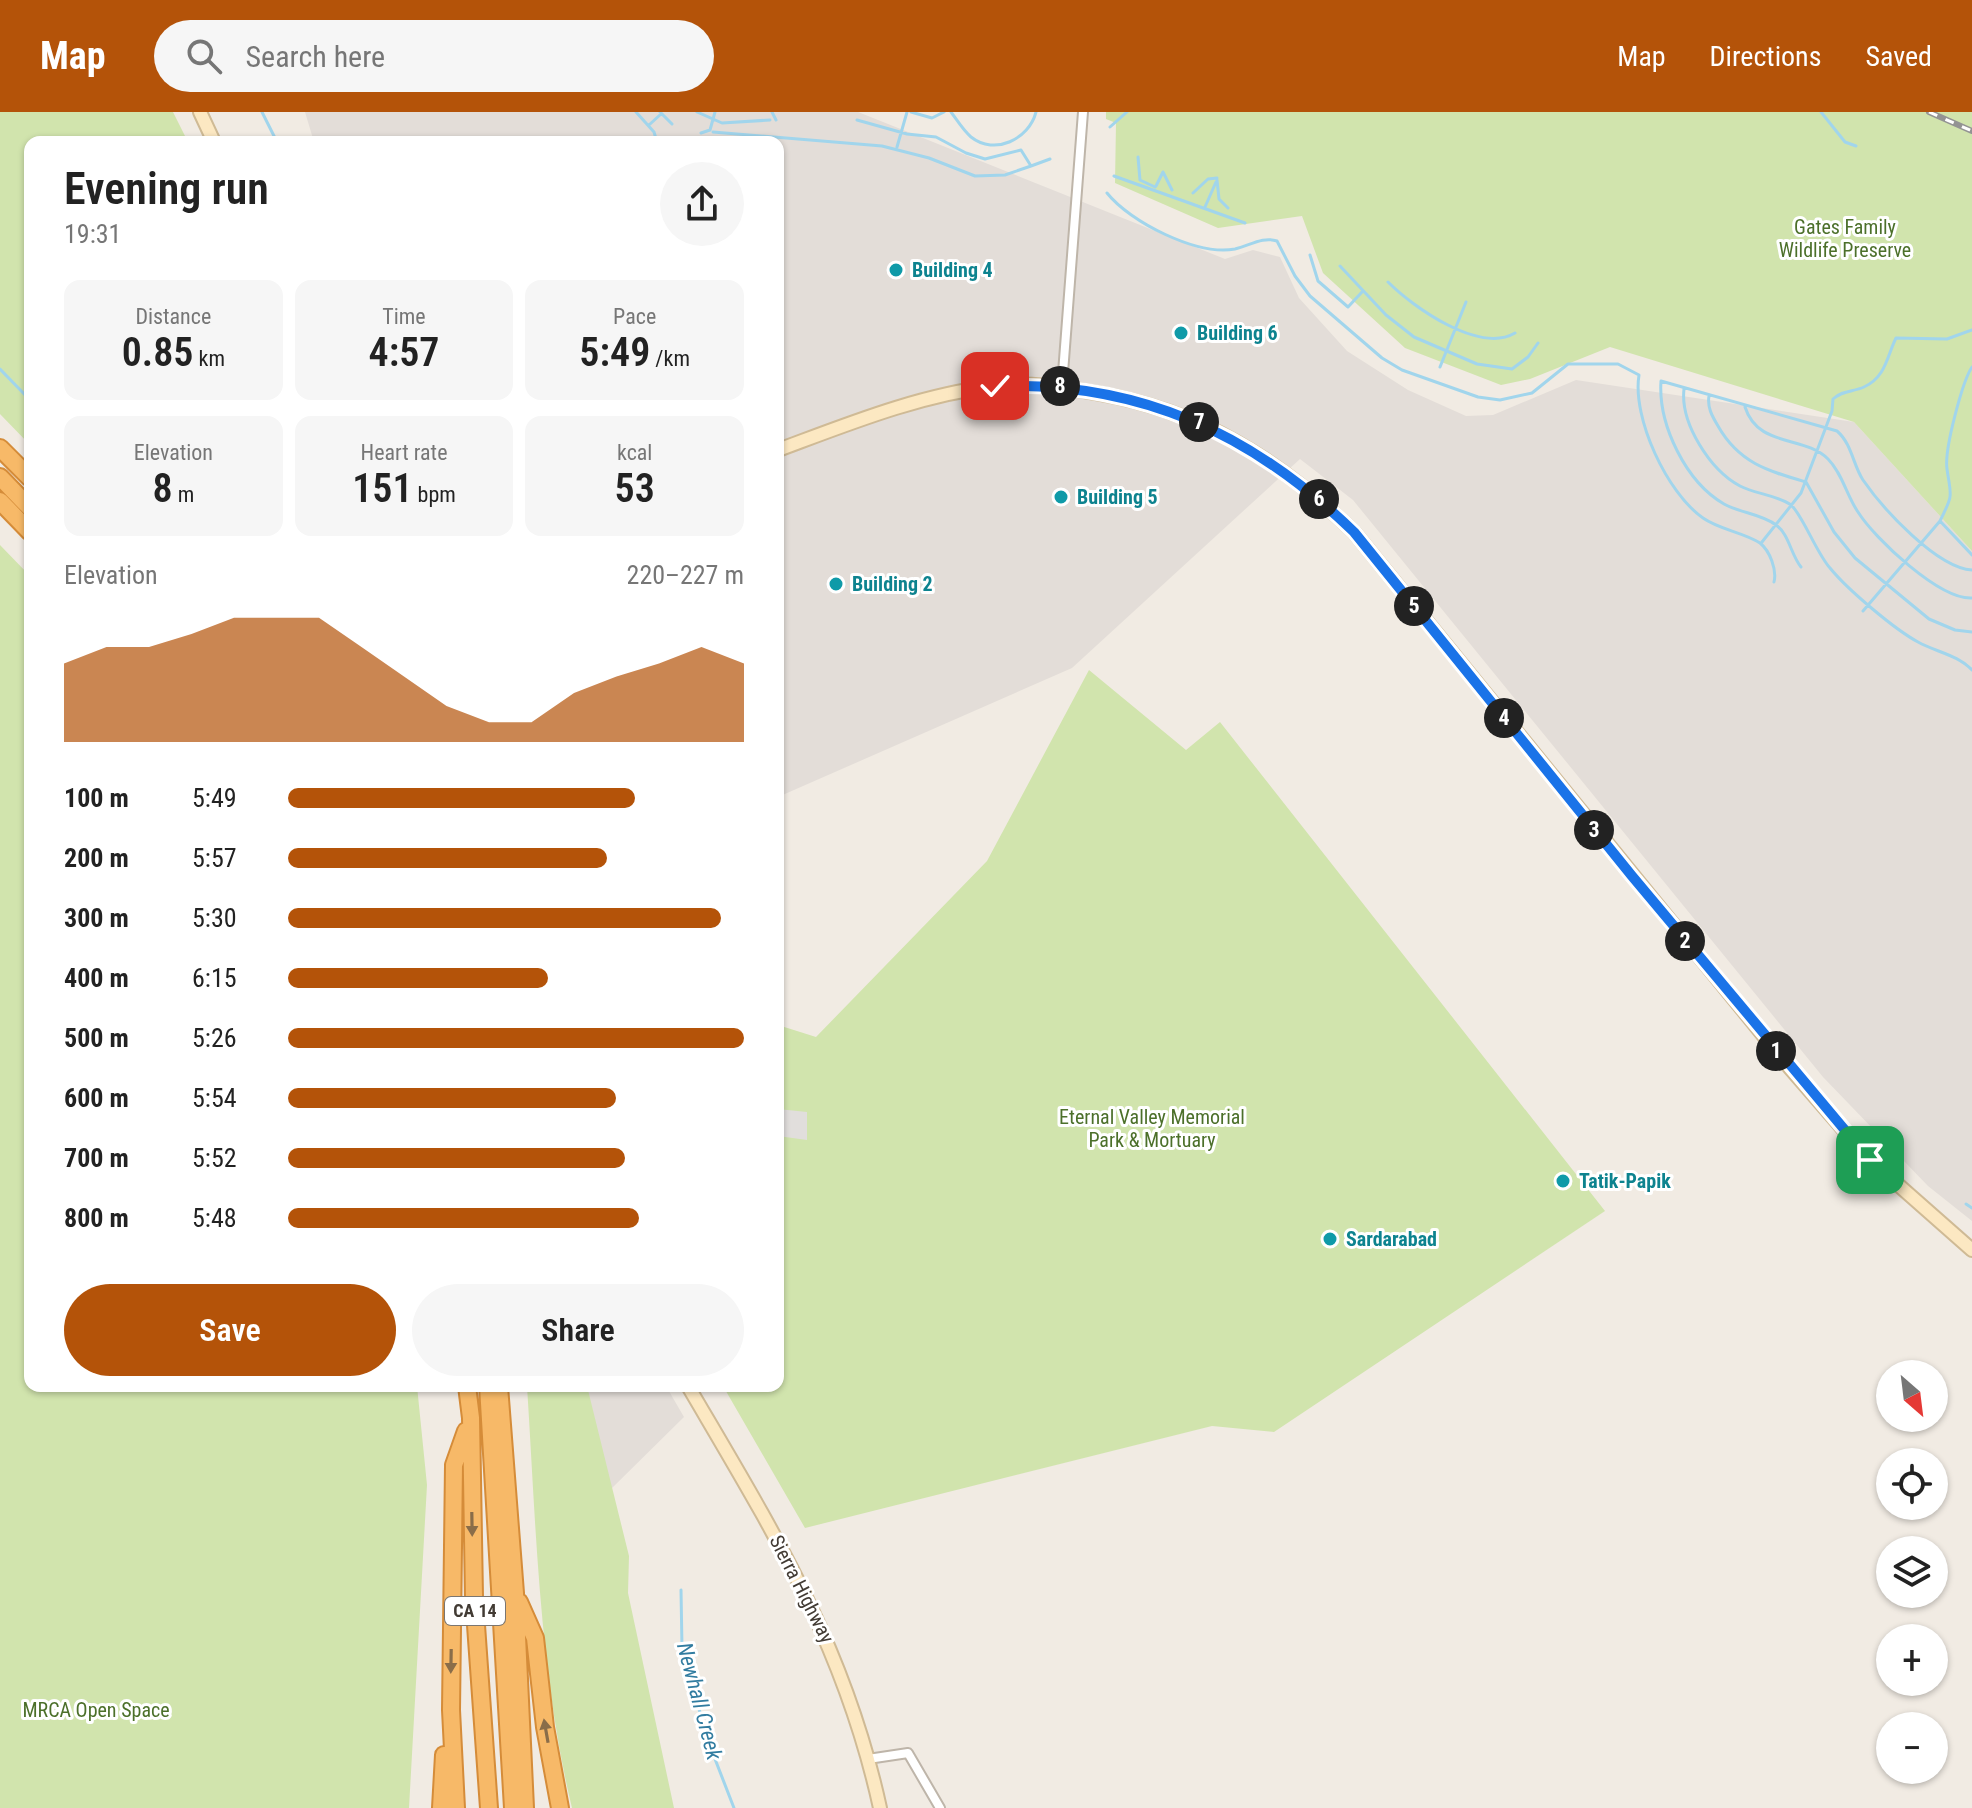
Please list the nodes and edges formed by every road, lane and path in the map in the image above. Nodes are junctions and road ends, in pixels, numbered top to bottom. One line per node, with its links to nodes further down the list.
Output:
1 (200, 112): 3 (street)
2 (1083, 112): 4 (street)
3 (211, 136)
4 (1062, 386): 6 (street); 14 (street)
5 (0, 448): 8 (highway)
6 (784, 448)
7 (0, 464): 10 (highway)
8 (24, 472)
9 (0, 477): 12 (highway)
10 (24, 488)
11 (0, 501): 13 (highway)
12 (24, 502)
13 (24, 526)
14 (1972, 1250)
15 (468, 1392): 20 (highway, CA 14)
16 (479, 1392): 27 (highway)
17 (488, 1392): 28 (highway)
18 (499, 1392): 21 (highway, CA 14)
19 (692, 1392): 23 (street, Sierra Highway)
20 (471, 1418): 22 (highway, one-way to 22); 26 (highway, CA 14, one-way to 26)
21 (515, 1593): 29 (highway, CA 14); 30 (highway, one-way to 21)
22 (451, 1710): 24 (highway); 25 (highway)
23 (868, 1759): 31 (street, Sierra Highway); 32 (street)
24 (441, 1808)
25 (456, 1808)
26 (489, 1808)
27 (503, 1808)
28 (513, 1808)
29 (525, 1808)
30 (560, 1808)
31 (880, 1808)
32 (940, 1808)

